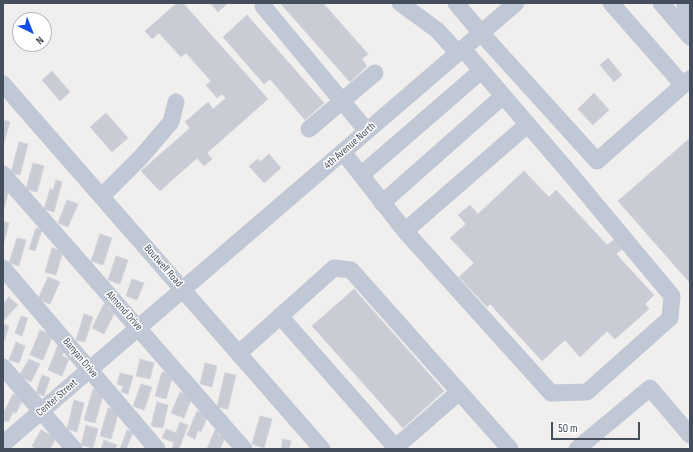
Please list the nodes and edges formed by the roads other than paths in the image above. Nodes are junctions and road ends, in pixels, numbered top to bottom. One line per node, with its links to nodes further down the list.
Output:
1 (400, 3): 11 (street)
2 (456, 3): 9 (street)
3 (516, 3): 9 (street, 4th Avenue North)
4 (611, 3): 14 (street)
5 (660, 3): 10 (street)
6 (685, 3): 8 (street)
7 (263, 6): 17 (street)
8 (690, 15)
9 (481, 33): 11 (street, 4th Avenue North); 14 (street)
10 (690, 37)
11 (460, 51): 12 (street); 21 (street, 4th Avenue North)
12 (481, 71): 16 (street); 24 (street)
13 (375, 73): 17 (street)
14 (687, 82)
15 (3, 84): 25 (street, Boutwell Road)
16 (503, 96): 19 (street); 26 (street)
17 (341, 100): 20 (street); 21 (street)
18 (176, 102): 25 (street)
19 (528, 125): 27 (street); 27 (street)
20 (309, 128)
21 (367, 131): 22 (street, 4th Avenue North)
22 (343, 152): 24 (street); 29 (street, 4th Avenue North)
23 (3, 174): 31 (street, Almond Drive)
24 (361, 175): 26 (street)
25 (102, 196): 29 (street, Boutwell Road)
26 (382, 203): 27 (street)
27 (405, 231)
28 (4, 273): 34 (street, Banyan Drive)
29 (183, 289): 31 (street, Center Street); 32 (street, Boutwell Road)
30 (280, 316): 32 (street); 35 (street); 40 (street)
31 (139, 327): 34 (street, Center Street); 43 (street, Almond Drive)
32 (239, 353): 44 (street, Boutwell Road)
33 (3, 367): 36 (street)
34 (90, 370): 36 (street, Center Street); 42 (street, Banyan Drive)
35 (459, 392): 39 (street); 40 (street)
36 (42, 411): 38 (street, Center Street); 41 (street)
37 (690, 435): 45 (street)
38 (3, 444)
39 (501, 446)
40 (396, 448)
41 (74, 449)
42 (158, 449)
43 (244, 449)
44 (322, 449)
45 (577, 449)

